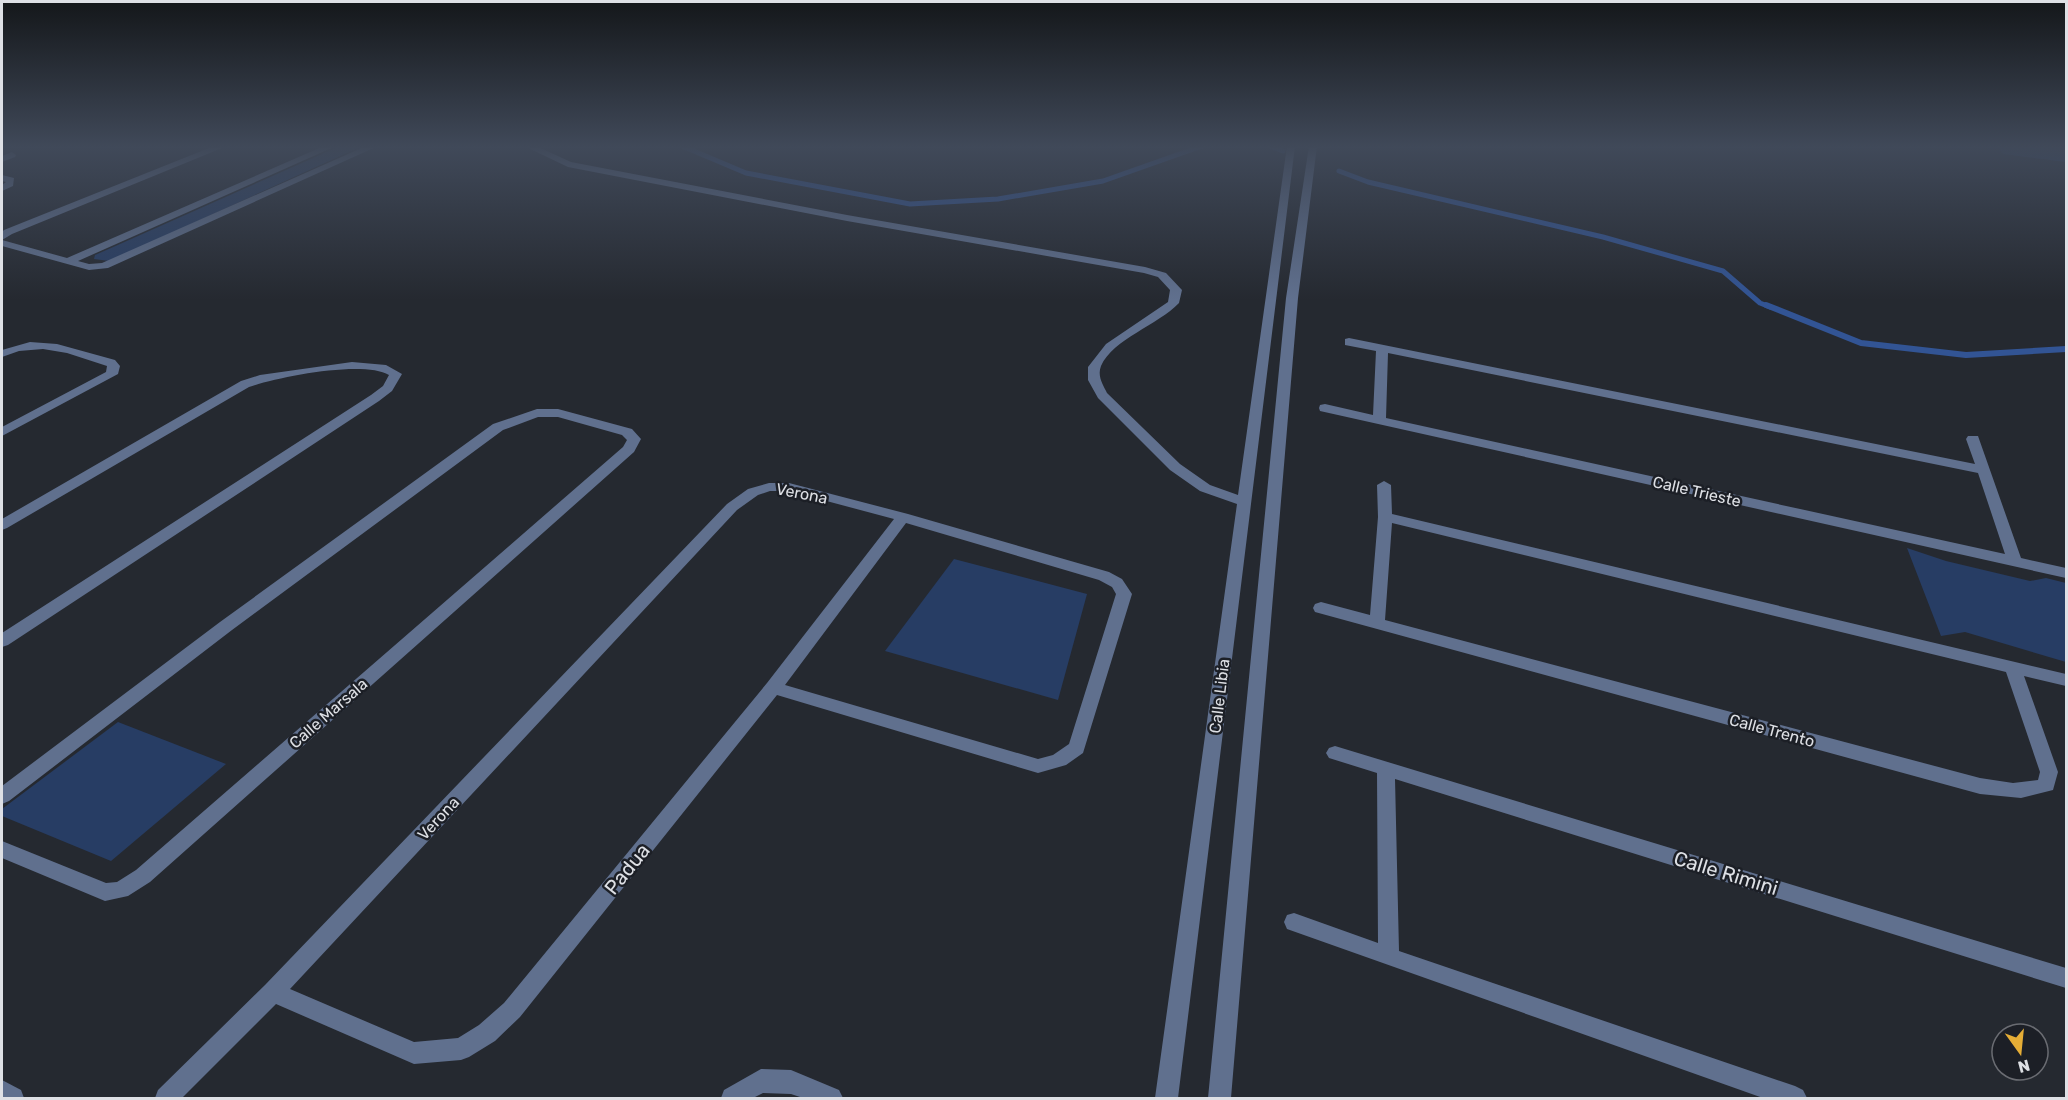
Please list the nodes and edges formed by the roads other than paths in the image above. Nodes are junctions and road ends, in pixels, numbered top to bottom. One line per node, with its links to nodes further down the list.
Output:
1 (95, 197): 7 (street)
2 (215, 197): 9 (street)
3 (260, 197): 9 (street)
4 (740, 197): 19 (street)
5 (1284, 197): 19 (street, Calle Libia)
6 (1306, 197): 45 (street)
7 (2, 237)
8 (2, 243): 9 (street)
9 (69, 261)
10 (1349, 342): 11 (street)
11 (1382, 348): 14 (street); 17 (street)
12 (2, 354): 15 (street)
13 (1325, 408): 14 (street, Calle Trieste)
14 (1379, 420): 23 (street, Calle Trieste)
15 (2, 432)
16 (1973, 439): 17 (street)
17 (1983, 470): 23 (street)
18 (1384, 485): 21 (street)
19 (1244, 502): 44 (street, Calle Libia)
20 (903, 517): 30 (street, Padua); 30 (street, Verona); 38 (street, Verona)
21 (1385, 517): 26 (street); 28 (street)
22 (2, 525): 27 (street)
23 (2015, 562): 24 (street, Calle Trieste)
24 (2067, 573)
25 (1321, 608): 26 (street, Calle Trento)
26 (1377, 624): 28 (street, Calle Trento)
27 (2, 641)
28 (2012, 666): 29 (street)
29 (2067, 680)
30 (773, 688): 38 (street, Padua)
31 (1335, 753): 32 (street, Calle Rimini)
32 (1386, 768): 36 (street); 37 (street, Calle Rimini)
33 (2, 796): 34 (street, Calle Marsala)
34 (2, 849)
35 (1294, 922): 36 (street)
36 (1389, 957): 46 (street)
37 (2067, 978)
38 (273, 992): 41 (street, Verona)
39 (2, 1092): 40 (street)
40 (13, 1098)
41 (166, 1098)
42 (732, 1098): 43 (street)
43 (831, 1098)
44 (1167, 1098)
45 (1219, 1098)
46 (1795, 1098)

